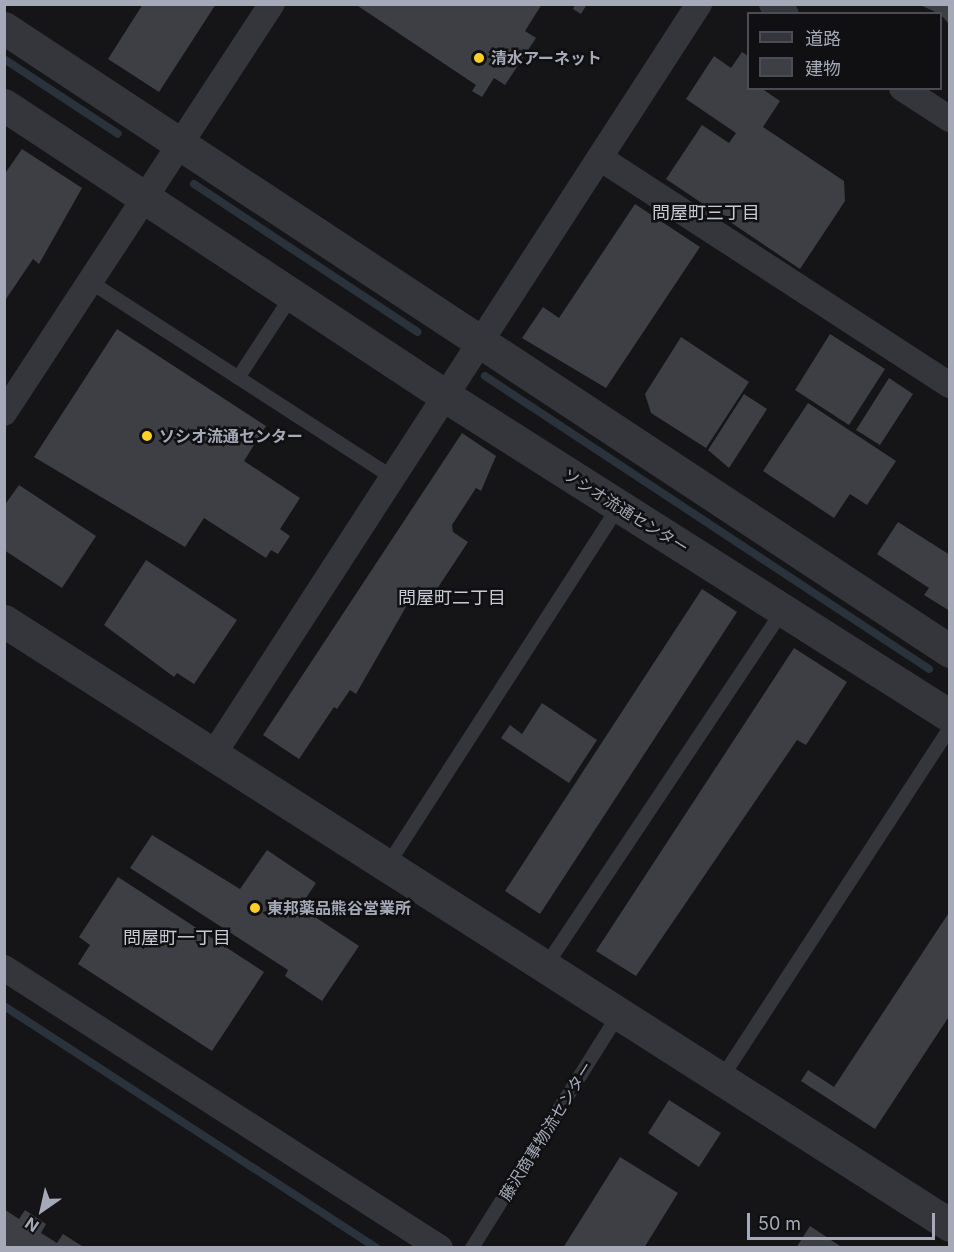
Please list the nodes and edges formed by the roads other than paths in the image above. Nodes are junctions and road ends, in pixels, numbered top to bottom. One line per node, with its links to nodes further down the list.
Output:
1 (272, 4): 7 (street)
2 (699, 4): 8 (street)
3 (4, 28): 7 (street)
4 (905, 90): 6 (street)
5 (4, 105): 9 (street, ソシオ流通センター)
6 (950, 119)
7 (183, 146): 9 (street); 12 (street)
8 (600, 158): 12 (street); 14 (street)
9 (150, 198): 10 (street); 11 (street, ソシオ流通センター)
10 (92, 283): 13 (lane); 16 (street)
11 (293, 294): 13 (lane); 15 (street, ソシオ流通センター)
12 (482, 343): 15 (street); 21 (street)
13 (238, 378): 17 (lane)
14 (950, 385)
15 (447, 397): 17 (street); 18 (street, ソシオ流通センター)
16 (4, 413)
17 (394, 478): 24 (street)
18 (619, 506): 19 (street, ソシオ流通センター); 25 (lane)
19 (783, 610): 22 (street, ソシオ流通センター); 26 (lane)
20 (4, 621): 24 (street)
21 (950, 651)
22 (950, 716)
23 (950, 728): 29 (lane)
24 (213, 755): 25 (street)
25 (387, 866): 26 (street)
26 (545, 967): 28 (street)
27 (4, 968): 31 (street)
28 (619, 1014): 29 (street); 32 (lane, 藤沢商事物流センター)
29 (721, 1079): 30 (street)
30 (950, 1226)
31 (440, 1248)
32 (472, 1248)

